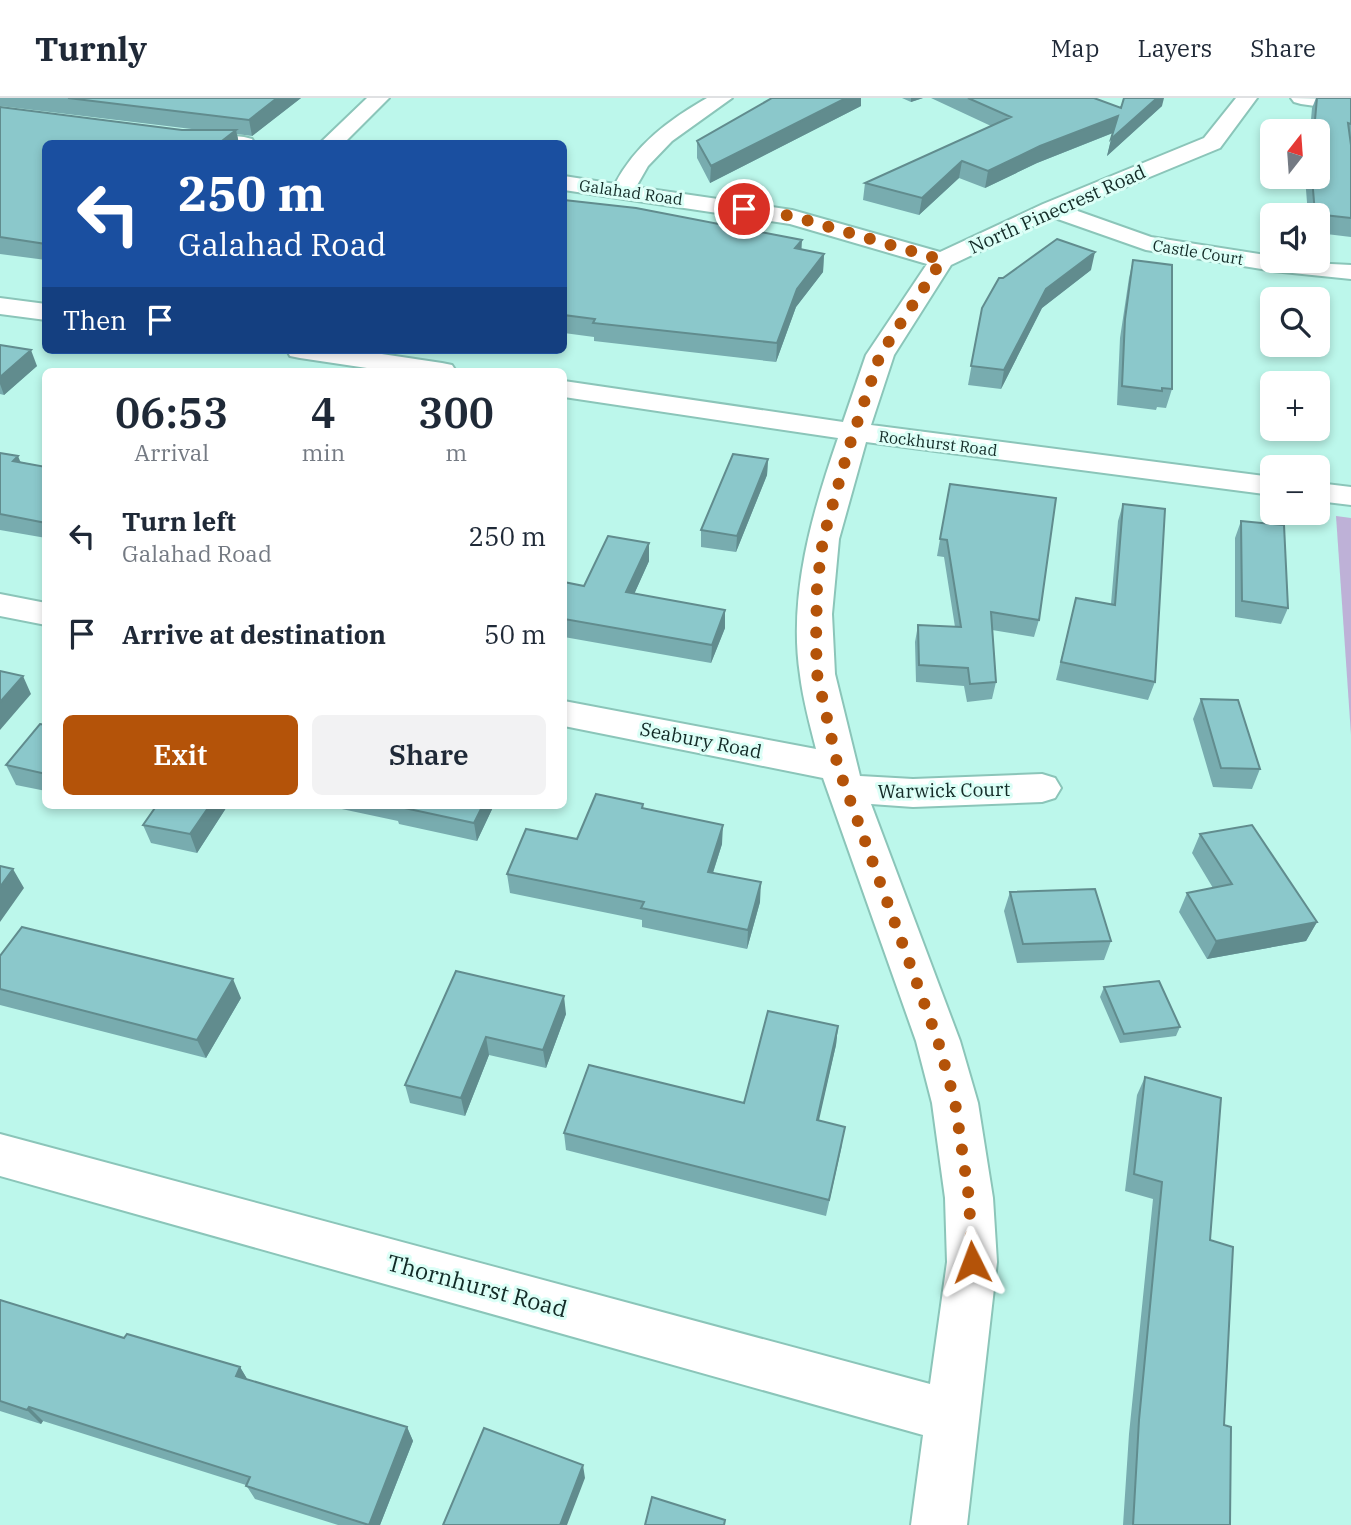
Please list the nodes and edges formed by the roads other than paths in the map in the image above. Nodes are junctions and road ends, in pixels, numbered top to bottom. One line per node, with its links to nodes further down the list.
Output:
1 (379, 98): 8 (street)
2 (723, 98): 10 (street)
3 (1247, 98): 11 (street, North Pinecrest Road)
4 (1301, 98): 5 (street)
5 (1351, 104)
6 (162, 134): 7 (street)
7 (211, 140)
8 (334, 140)
9 (567, 183): 10 (street, Galahad Road)
10 (623, 190): 12 (street, Galahad Road)
11 (1051, 209): 12 (street, North Pinecrest Road); 13 (street, Castle Court)
12 (942, 260): 19 (street)
13 (1351, 272)
14 (0, 306): 15 (street)
15 (42, 311)
16 (327, 354): 17 (street)
17 (422, 368)
18 (567, 389): 19 (street, Rockhurst Road)
19 (854, 432): 20 (street, Rockhurst Road); 26 (street)
20 (1260, 484)
21 (1330, 493): 22 (street)
22 (1351, 496)
23 (0, 605): 24 (street)
24 (42, 613)
25 (567, 715): 26 (street, Seabury Road)
26 (842, 778): 27 (street, Warwick Court); 29 (street)
27 (1042, 788)
28 (0, 1155): 29 (street, Thornhurst Road)
29 (954, 1418): 30 (street)
30 (939, 1525)

